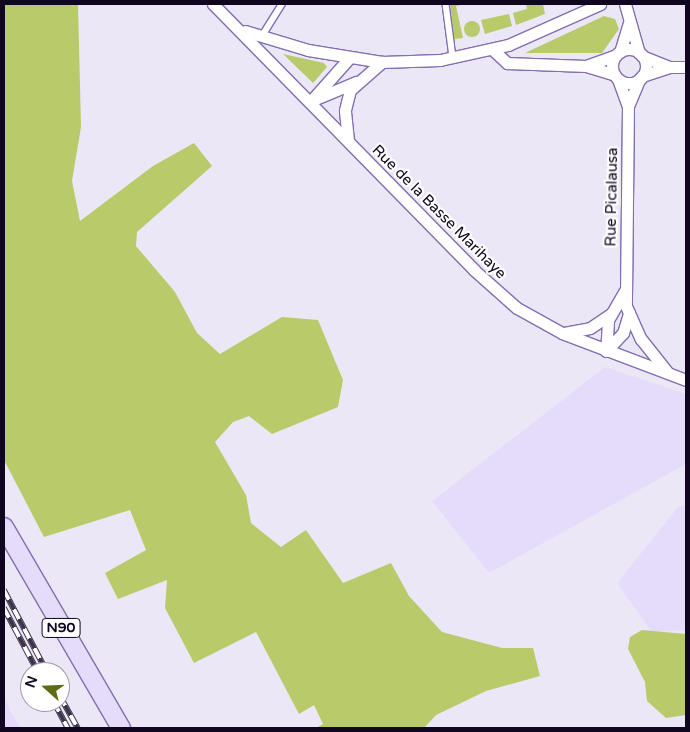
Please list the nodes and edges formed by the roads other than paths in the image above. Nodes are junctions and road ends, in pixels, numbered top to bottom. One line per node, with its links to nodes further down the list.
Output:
1 (213, 4): 7 (street, Rue de la Basse Marihaye)
2 (282, 4): 8 (lane)
3 (446, 4): 13 (lane)
4 (600, 4): 9 (street)
5 (624, 4): 6 (street)
6 (629, 23): 10 (street); 11 (street)
7 (244, 31): 8 (street); 21 (street, Rue de la Basse Marihaye)
8 (262, 36): 12 (street)
9 (492, 49): 13 (street); 15 (street)
10 (618, 54): 11 (street); 15 (street); 18 (street)
11 (640, 54): 16 (street); 19 (street)
12 (350, 57): 14 (street); 21 (street)
13 (453, 57): 14 (street)
14 (382, 62): 20 (street)
15 (586, 66): 18 (street)
16 (669, 66): 17 (street); 19 (street)
17 (686, 67)
18 (616, 77): 19 (street); 22 (street, Rue Picalausa)
19 (641, 77): 22 (street, Rue Picalausa)
20 (356, 82): 21 (street); 23 (street)
21 (311, 101): 23 (street, Rue de la Basse Marihaye)
22 (628, 106): 24 (street, Rue Picalausa)
23 (348, 140): 27 (street, Rue de la Basse Marihaye)
24 (626, 288): 25 (street, Rue Picalausa); 26 (street, Rue Picalausa)
25 (612, 313): 27 (street, Rue Picalausa); 28 (street, Rue Picalausa)
26 (628, 313): 28 (street, Rue Picalausa); 29 (street, Rue Picalausa)
27 (562, 333): 28 (street, Rue de la Basse Marihaye)
28 (606, 351): 29 (street, Rue de la Basse Marihaye)
29 (669, 374): 30 (street, Rue de la Basse Marihaye)
30 (686, 380)
31 (4, 527): 32 (main road, N90)
32 (121, 728)

